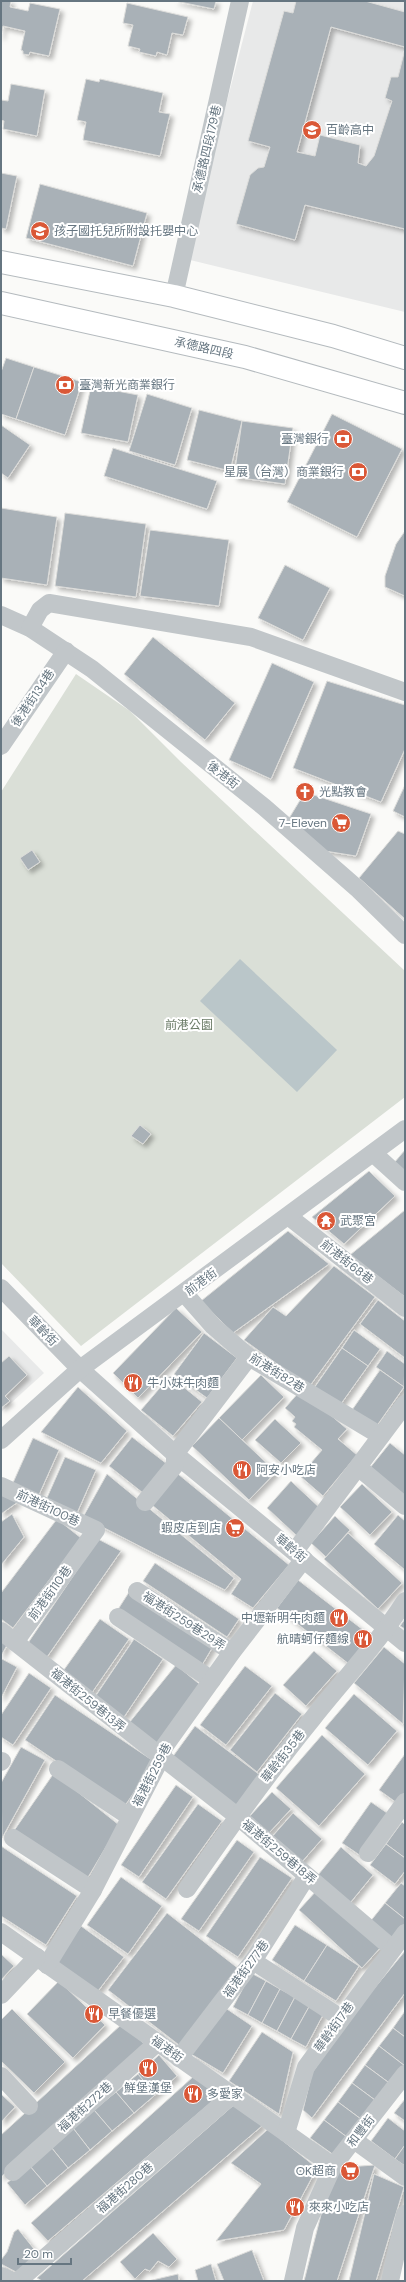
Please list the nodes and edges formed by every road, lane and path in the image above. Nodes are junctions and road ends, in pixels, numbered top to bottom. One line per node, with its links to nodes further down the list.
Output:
1 (240, 1): 3 (street, 承德路四段179巷)
2 (1, 262): 3 (main road)
3 (174, 296): 5 (main road)
4 (1, 303): 6 (main road, 承德路四段)
5 (405, 358)
6 (405, 403)
7 (1, 616): 8 (street, 後港街)
8 (30, 628): 9 (street, 後港街); 10 (street)
9 (66, 651): 11 (street, 後港街134巷); 12 (street, 後港街)
10 (405, 692)
11 (1, 746)
12 (405, 935)
13 (405, 1129): 14 (street, 前港街)
14 (373, 1152): 15 (street); 16 (street, 前港街)
15 (405, 1182)
16 (288, 1216): 18 (street, 前港街); 19 (street, 前港街68巷)
17 (1, 1288): 21 (street, 華齡街)
18 (185, 1294): 20 (street, 前港街82巷); 21 (street, 前港街)
19 (405, 1308)
20 (250, 1357): 23 (street, 前港街82巷); 25 (street)
21 (80, 1369): 24 (street, 前港街); 25 (street, 華齡街)
22 (403, 1411): 23 (street, 福港街259巷)
23 (381, 1436): 26 (street, 福港街259巷)
24 (1, 1440)
25 (175, 1454): 28 (street); 31 (street, 華齡街)
26 (358, 1467): 29 (street); 31 (street, 福港街259巷)
27 (1, 1486): 30 (street, 前港街100巷)
28 (145, 1502)
29 (405, 1506)
30 (96, 1530): 36 (street, 前港街110巷)
31 (299, 1555): 35 (street, 華齡街); 38 (street, 福港街259巷)
32 (137, 1591): 38 (street, 福港街259巷29弄)
33 (405, 1601): 35 (street, 華齡街35巷)
34 (118, 1617): 39 (street)
35 (387, 1629): 37 (street, 華齡街); 43 (street, 華齡街35巷)
36 (8, 1637): 40 (street, 福港街259巷13弄)
37 (405, 1643)
38 (232, 1652): 39 (street, 福港街259巷)
39 (212, 1680): 40 (street, 福港街259巷)
40 (161, 1758): 43 (street, 福港街259巷18弄); 44 (street, 福港街259巷)
41 (58, 1769): 44 (street)
42 (405, 1802): 46 (street)
43 (237, 1816): 47 (street, 福港街259巷18弄); 49 (street, 華齡街35巷)
44 (130, 1817): 48 (street, 福港街259巷)
45 (12, 1838): 48 (street)
46 (368, 1853)
47 (306, 1876): 52 (street, 福港街259巷18弄); 54 (street, 福港街277巷)
48 (93, 1890): 53 (street, 福港街259巷)
49 (188, 1890)
50 (1, 1932): 53 (street, 福港街)
51 (405, 1933): 52 (street, 華齡街17巷)
52 (393, 1949): 56 (street, 華齡街17巷)
53 (42, 1961): 55 (street, 福港街259巷); 57 (street, 福港街)
54 (253, 1961): 56 (street); 58 (street, 福港街277巷)
55 (1, 1995)
56 (341, 2018): 63 (street, 華齡街17巷)
57 (158, 2042): 58 (street, 福港街); 66 (street, 福港街272巷)
58 (179, 2058): 61 (street, 福港街)
59 (405, 2074): 64 (street, 和豐街)
60 (1, 2076): 62 (street)
61 (232, 2096): 63 (street, 福港街); 71 (street, 福港街280巷)
62 (29, 2106)
63 (286, 2133): 65 (street, 福港街)
64 (354, 2140): 65 (street, 和豐街); 67 (street)
65 (333, 2166): 72 (street, 和豐街)
66 (13, 2172)
67 (405, 2177)
68 (405, 2214): 73 (street)
69 (1, 2276): 70 (street)
70 (12, 2281)
71 (18, 2281)
72 (293, 2281)
73 (390, 2281)

